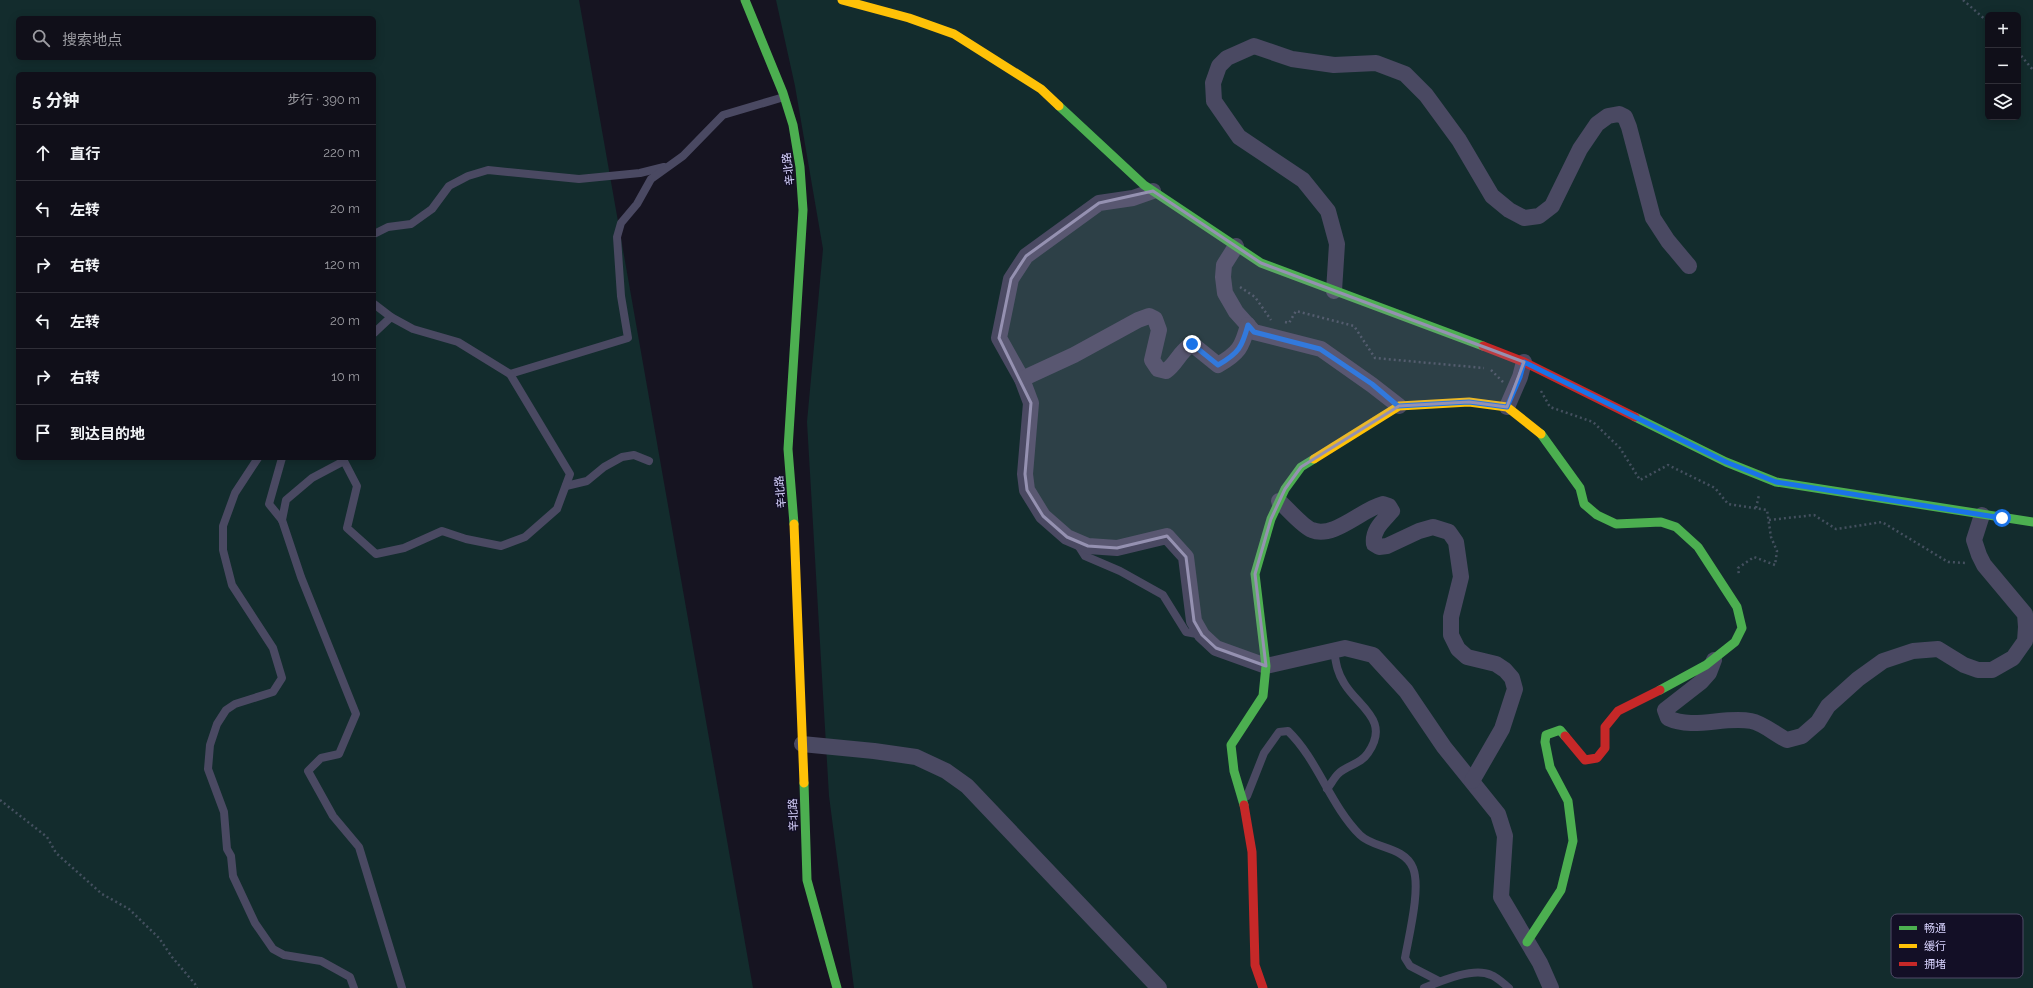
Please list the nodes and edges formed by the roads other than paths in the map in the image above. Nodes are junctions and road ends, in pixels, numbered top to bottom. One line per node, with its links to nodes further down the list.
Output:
1 (745, 0): 3 (street, 辛北路)
2 (842, 0): 5 (street)
3 (784, 97): 4 (lane); 32 (street, 辛北路)
4 (669, 166): 6 (lane); 15 (lane)
5 (1153, 191): 7 (street); 16 (street)
6 (376, 233)
7 (1236, 246): 9 (street); 12 (street)
8 (1689, 266): 9 (street)
9 (1334, 291): 14 (street)
10 (376, 306): 11 (lane)
11 (391, 317): 13 (lane); 15 (lane)
12 (1248, 325): 16 (street); 18 (street)
13 (376, 331)
14 (1524, 362): 17 (street); 24 (street)
15 (510, 374): 22 (lane)
16 (1022, 379): 27 (street)
17 (1510, 400): 18 (street); 30 (street)
18 (1398, 406): 23 (street)
19 (257, 460): 38 (lane)
20 (281, 460): 25 (lane)
21 (649, 461): 22 (lane)
22 (566, 486): 25 (lane)
23 (1279, 501): 31 (street); 33 (street)
24 (1982, 515): 26 (street); 30 (street)
25 (282, 520): 39 (lane)
26 (2033, 522)
27 (1076, 541): 28 (lane); 28 (street)
28 (1202, 635): 31 (street)
29 (1334, 651): 31 (street); 33 (street); 34 (lane)
30 (1714, 660): 36 (street)
31 (1266, 666): 35 (street)
32 (802, 744): 40 (street, 辛北路); 41 (street)
33 (1472, 781): 36 (street)
34 (1327, 789): 35 (lane); 37 (lane)
35 (1244, 802): 42 (street)
36 (1527, 942): 45 (street)
37 (1439, 981): 43 (lane); 44 (lane)
38 (354, 988)
39 (402, 988)
40 (837, 988)
41 (1159, 988)
42 (1263, 988)
43 (1424, 988)
44 (1509, 988)
45 (1550, 988)

